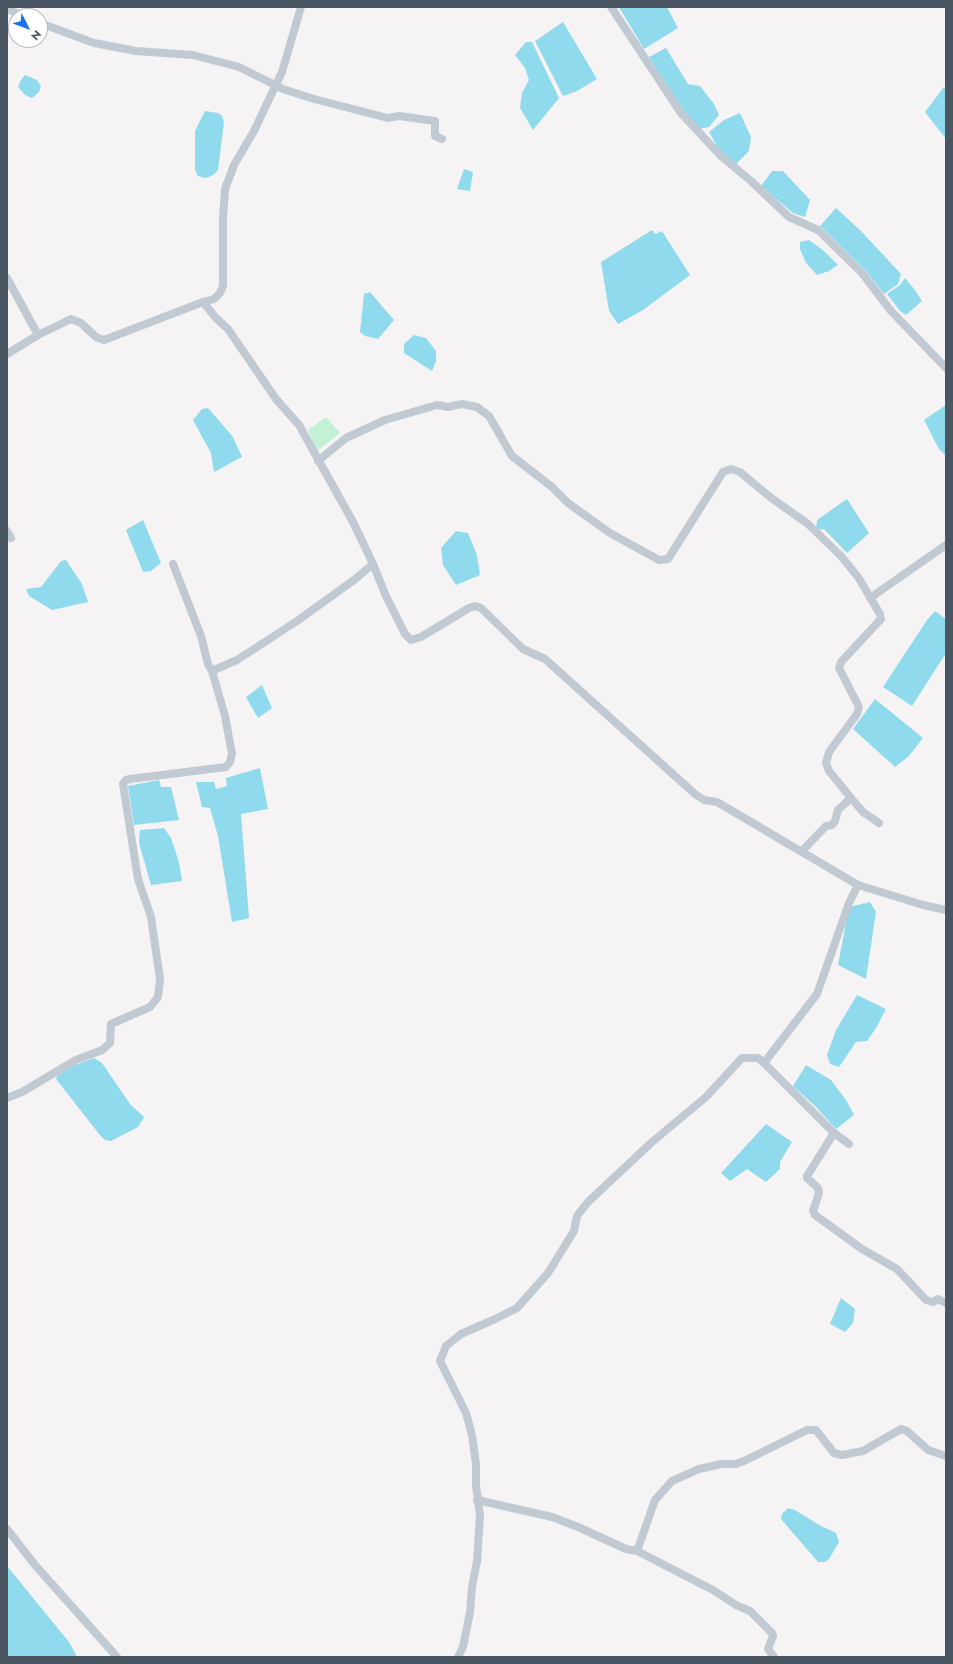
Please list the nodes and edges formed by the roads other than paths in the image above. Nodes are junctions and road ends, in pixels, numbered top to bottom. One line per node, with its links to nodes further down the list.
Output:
1 (301, 7): 4 (street)
2 (611, 7): 10 (street)
3 (48, 26): 4 (street)
4 (276, 85): 5 (street); 7 (street)
5 (442, 139)
6 (7, 278): 8 (street)
7 (203, 302): 8 (street); 11 (street)
8 (38, 335): 9 (street)
9 (7, 354)
10 (946, 368)
11 (318, 461): 16 (street); 17 (street)
12 (7, 531): 13 (street)
13 (11, 538)
14 (946, 545): 17 (street)
15 (173, 564): 18 (street)
16 (373, 564): 18 (street); 21 (street)
17 (870, 598): 19 (street)
18 (212, 671): 25 (street)
19 (850, 798): 20 (street); 21 (street)
20 (879, 823)
21 (802, 851): 22 (street)
22 (858, 885): 23 (street); 24 (street)
23 (946, 910)
24 (764, 1063): 26 (street); 30 (street)
25 (7, 1098)
26 (834, 1133): 27 (street); 28 (street)
27 (849, 1144)
28 (946, 1303)
29 (946, 1456): 32 (street)
30 (477, 1500): 32 (street); 34 (street)
31 (7, 1529): 33 (street)
32 (637, 1551): 35 (street)
33 (117, 1657)
34 (458, 1657)
35 (774, 1657)

